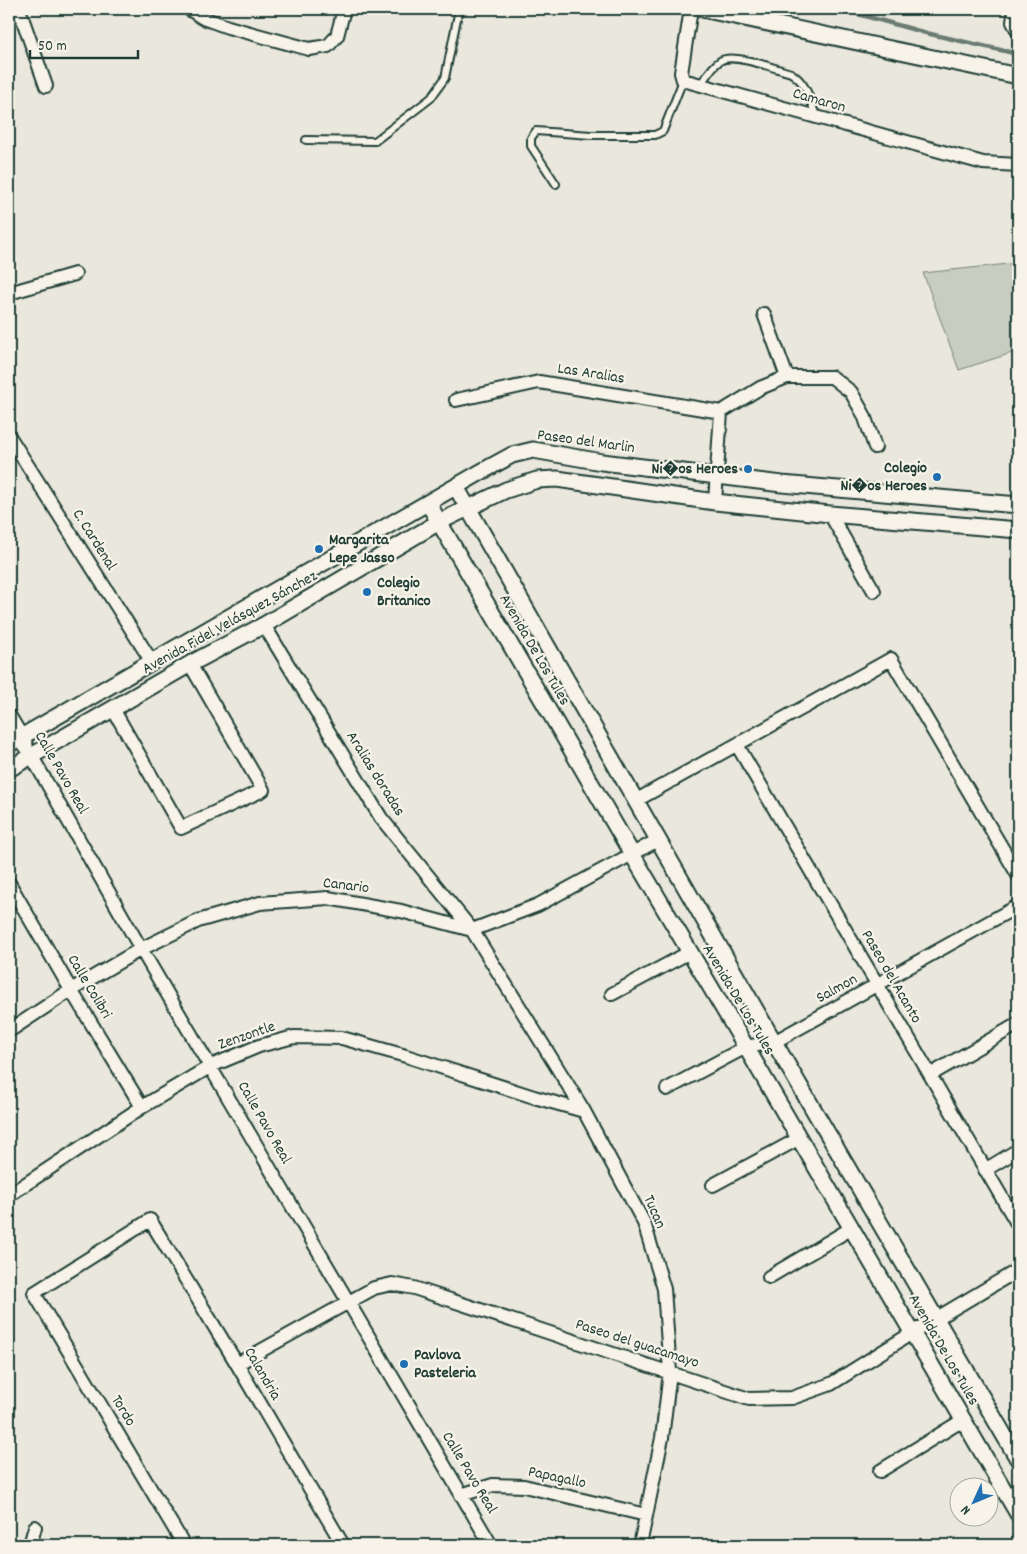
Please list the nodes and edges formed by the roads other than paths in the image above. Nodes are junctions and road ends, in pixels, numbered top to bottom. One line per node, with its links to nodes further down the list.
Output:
1 (19, 9): 12 (street)
2 (189, 9): 3 (street)
3 (344, 9)
4 (459, 9): 14 (lane)
5 (691, 9): 10 (street)
6 (702, 9): 9 (street)
7 (1015, 9): 8 (street)
8 (1016, 27)
9 (1018, 76)
10 (683, 80): 11 (street, Camaron); 16 (lane)
11 (700, 85): 13 (street, Camaron); 13 (lane)
12 (46, 86)
13 (816, 118): 15 (street, Camaron)
14 (306, 140)
15 (1018, 165)
16 (556, 184)
17 (75, 274): 18 (street)
18 (9, 293)
19 (764, 314): 20 (street)
20 (787, 377): 22 (street); 24 (street)
21 (456, 400): 22 (street, Las Aralias)
22 (721, 412): 25 (street)
23 (9, 436): 38 (street, C. Cardenal)
24 (875, 447)
25 (717, 477): 26 (street, Paseo del Marlin); 27 (street); 28 (street, Paseo del Marlin)
26 (456, 487): 29 (street, Avenida Fidel Velásquez Sánchez); 31 (street, Avenida De Los Tules)
27 (715, 502): 31 (street); 32 (street)
28 (983, 502): 30 (street, Paseo del Marlin); 34 (street)
29 (428, 503): 33 (street, Avenida De Los Tules); 38 (street, Avenida Fidel Velásquez Sánchez)
30 (1018, 505)
31 (467, 507): 33 (street, Avenida Fidel Velásquez Sánchez); 46 (street, Avenida De Los Tules)
32 (830, 514): 34 (street); 36 (street)
33 (439, 522): 37 (street, Avenida Fidel Velásquez Sánchez); 48 (street, Avenida De Los Tules)
34 (982, 527): 35 (street)
35 (1018, 530)
36 (874, 591)
37 (264, 626): 39 (street, Avenida Fidel Velásquez Sánchez); 52 (street, Aralias doradas)
38 (152, 662): 42 (street, Avenida Fidel Velásquez Sánchez)
39 (190, 664): 40 (street, Avenida Fidel Velásquez Sánchez); 40 (street)
40 (113, 709): 44 (street, Avenida Fidel Velásquez Sánchez)
41 (9, 718): 42 (street, Calle Pavo Real)
42 (15, 741): 44 (street, Calle Pavo Real)
43 (737, 745): 46 (street); 49 (street); 55 (street, Paseo del Acanto)
44 (31, 755): 45 (street, Avenida Fidel Velásquez Sánchez); 53 (street, Calle Pavo Real)
45 (9, 769)
46 (635, 801): 47 (street, Avenida De Los Tules)
47 (658, 840): 48 (street); 60 (street, Avenida De Los Tules)
48 (632, 854): 52 (street); 54 (street, Avenida De Los Tules)
49 (1018, 875)
50 (9, 883): 56 (street, Calle Colibri)
51 (1018, 906): 55 (street, Salmon)
52 (472, 930): 53 (street, Canario); 66 (street, Tucan)
53 (141, 950): 56 (street, Canario); 62 (street, Calle Pavo Real)
54 (690, 952): 57 (street); 61 (street, Avenida De Los Tules)
55 (877, 985): 60 (street, Salmon); 63 (street, Paseo del Acanto)
56 (71, 990): 59 (street, Canario); 65 (street, Calle Colibri)
57 (612, 994)
58 (1018, 1024): 63 (street)
59 (9, 1031)
60 (774, 1042): 61 (street, Salmon); 78 (street, Avenida De Los Tules)
61 (746, 1047): 64 (street, Salmon); 67 (street, Avenida De Los Tules)
62 (211, 1066): 65 (street, Zenzontle); 66 (street, Zenzontle); 77 (street, Calle Pavo Real)
63 (930, 1075): 69 (street, Paseo del Acanto)
64 (667, 1090)
65 (142, 1107): 71 (street, Zenzontle)
66 (584, 1111): 81 (street, Tucan)
67 (798, 1139): 70 (street); 73 (street, Avenida De Los Tules)
68 (1018, 1150): 69 (street)
69 (986, 1170): 72 (street, Paseo del Acanto)
70 (713, 1186)
71 (9, 1195)
72 (1018, 1225)
73 (852, 1228): 75 (street); 79 (street, Avenida De Los Tules)
74 (1018, 1270): 78 (street, Paseo del guacamayo)
75 (769, 1277)
76 (34, 1293): 80 (street, Calandria); 90 (street, Tordo)
77 (348, 1302): 80 (street, Paseo del guacamayo); 81 (street, Paseo del guacamayo); 85 (street, Calle Pavo Real)
78 (936, 1319): 79 (street, Paseo del guacamayo); 83 (street, Avenida De Los Tules)
79 (912, 1333): 81 (street, Paseo del guacamayo); 82 (street, Avenida De Los Tules)
80 (237, 1364): 91 (street, Calandria)
81 (670, 1372): 87 (street, Tucan)
82 (963, 1420): 84 (street); 86 (street, Avenida De Los Tules)
83 (1018, 1459)
84 (880, 1471)
85 (461, 1495): 87 (street, Papagallo); 92 (street, Calle Pavo Real)
86 (1018, 1514)
87 (646, 1515): 93 (street, Tucan)
88 (35, 1527): 89 (street)
89 (30, 1545)
90 (184, 1545)
91 (343, 1545)
92 (491, 1545)
93 (640, 1545)

